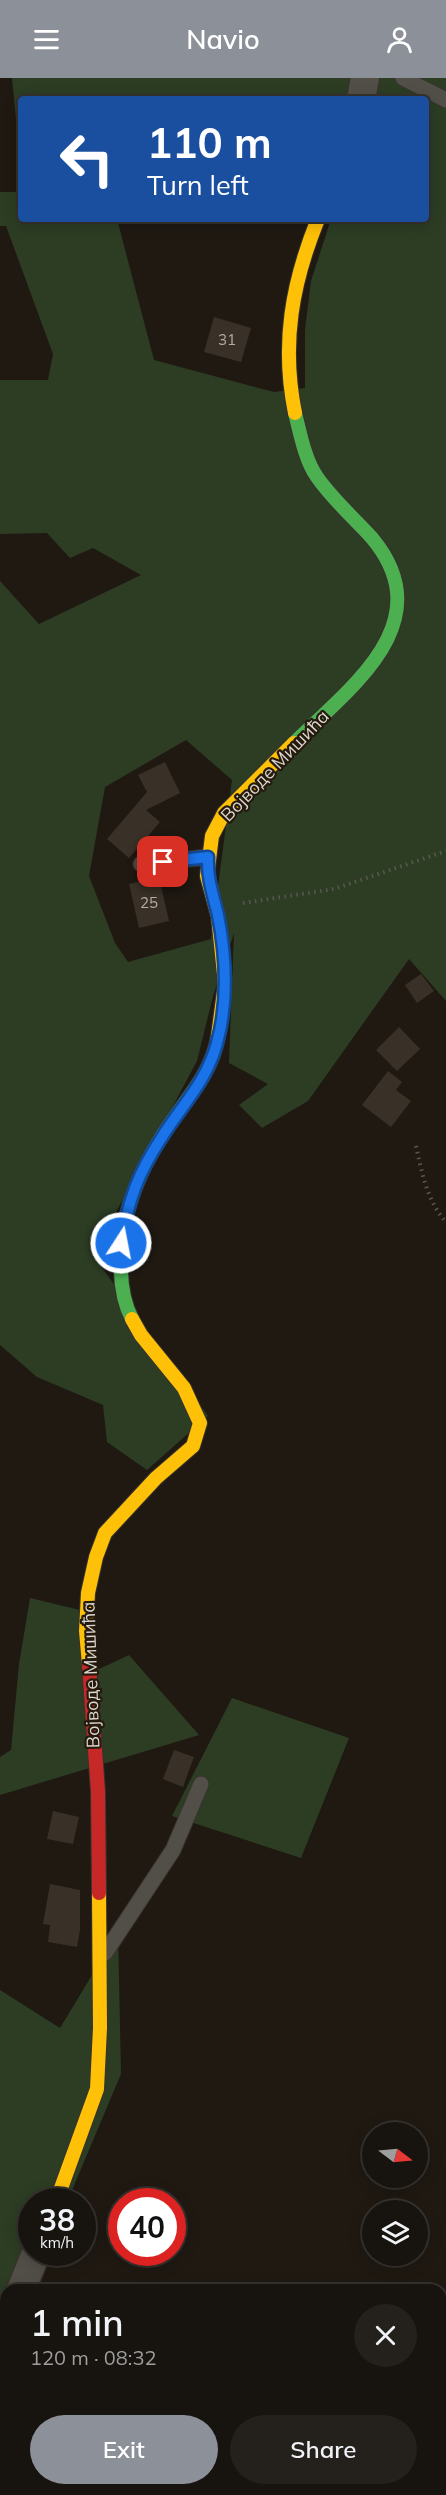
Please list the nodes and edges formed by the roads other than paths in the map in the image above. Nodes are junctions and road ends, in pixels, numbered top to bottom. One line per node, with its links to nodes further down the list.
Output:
1 (365, 78): 3 (street)
2 (403, 78): 4 (lane)
3 (362, 96)
4 (446, 100)
5 (317, 222): 6 (street, Војводе Мишића)
6 (208, 857): 7 (lane); 9 (street, Војводе Мишића)
7 (141, 864)
8 (201, 1784): 9 (lane)
9 (98, 1963): 10 (street, Војводе Мишића)
10 (61, 2188)
11 (31, 2266): 12 (street)
12 (23, 2284)

